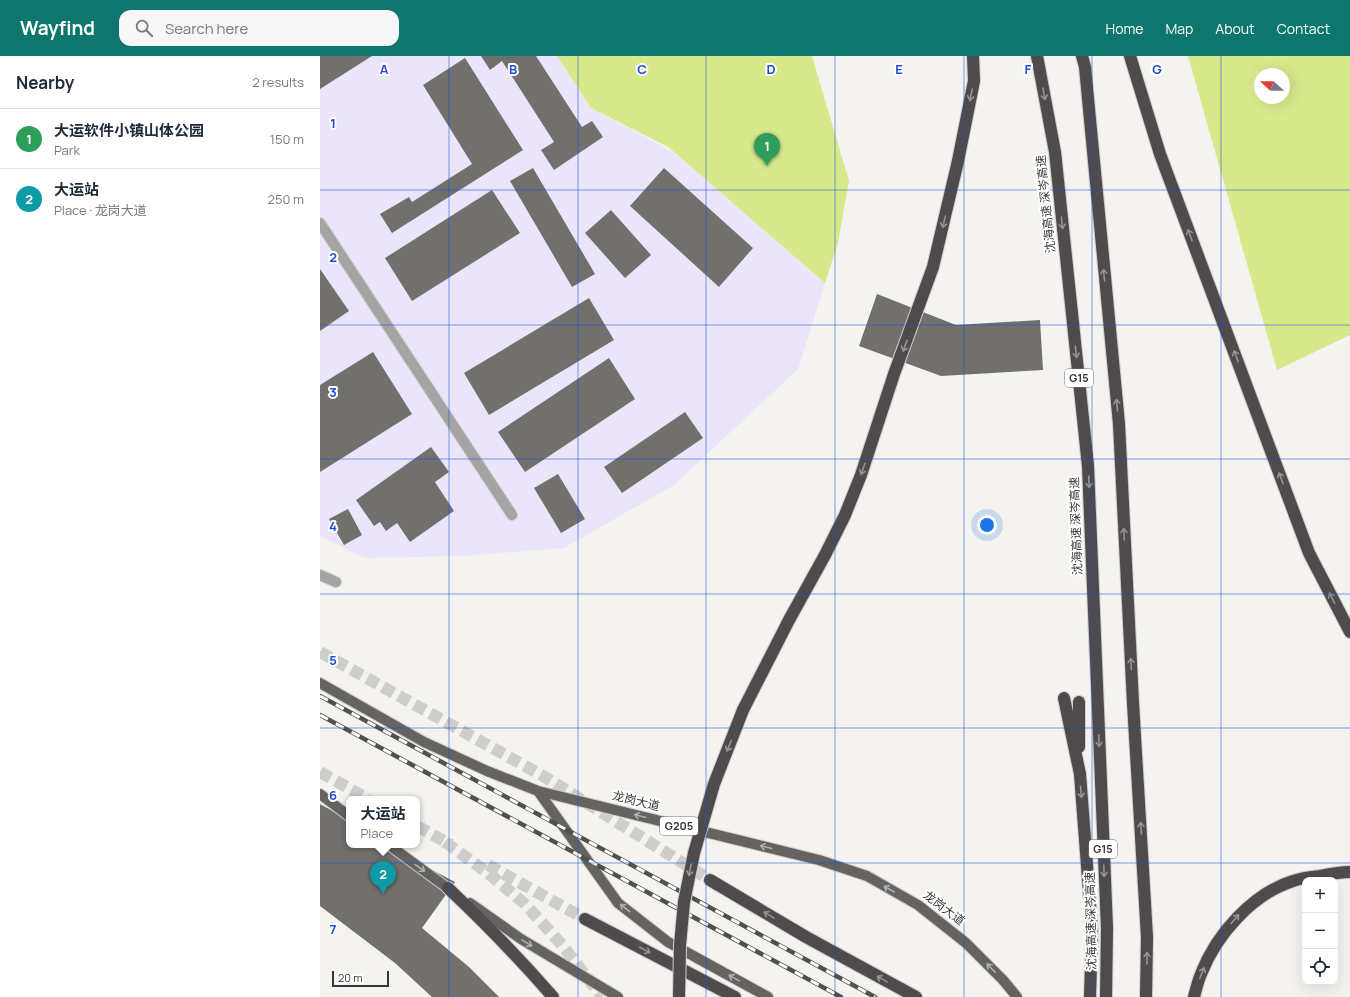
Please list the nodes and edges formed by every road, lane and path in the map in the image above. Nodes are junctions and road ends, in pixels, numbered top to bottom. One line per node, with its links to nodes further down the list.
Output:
1 (973, 56): 24 (highway, one-way to 24, bridge)
2 (1037, 56): 30 (highway, 沈海高速 深岑高速 / G15, one-way to 30)
3 (1082, 56): 31 (highway, one-way to 3)
4 (1130, 56): 9 (highway, one-way to 4)
5 (320, 223): 6 (street)
6 (512, 515)
7 (320, 575): 8 (street)
8 (336, 582)
9 (1350, 632)
10 (320, 683): 14 (main road, 龙岗大道 / G205)
11 (1064, 698): 13 (highway)
12 (1079, 702): 13 (highway)
13 (1080, 774): 29 (highway, one-way to 29)
14 (538, 791): 26 (main road, one-way to 14); 28 (main road, 龙岗大道 / G205, one-way to 14)
15 (320, 794): 16 (main road)
16 (346, 814)
17 (393, 848): 20 (main road, one-way to 20)
18 (1350, 872): 32 (highway, one-way to 18)
19 (710, 880): 27 (highway, one-way to 19)
20 (448, 888): 22 (highway); 23 (main road, one-way to 23)
21 (585, 919): 25 (highway, one-way to 25)
22 (553, 997)
23 (618, 997)
24 (679, 997)
25 (734, 997)
26 (768, 997)
27 (916, 997)
28 (1017, 997)
29 (1090, 997)
30 (1106, 997)
31 (1146, 997)
32 (1194, 997)

